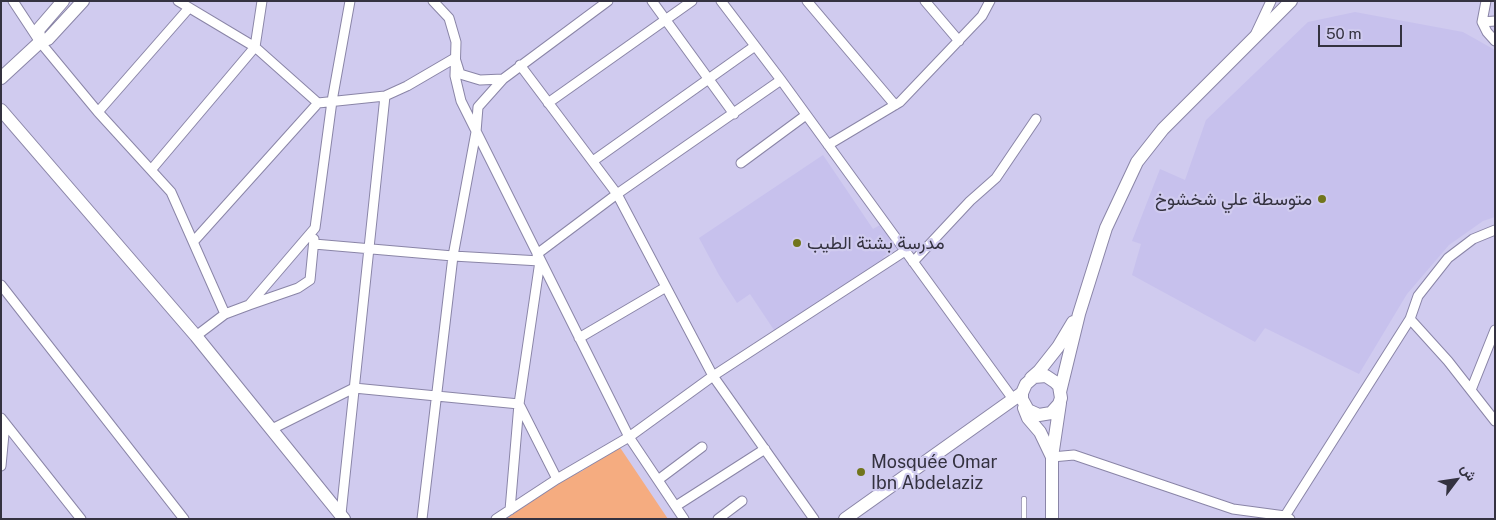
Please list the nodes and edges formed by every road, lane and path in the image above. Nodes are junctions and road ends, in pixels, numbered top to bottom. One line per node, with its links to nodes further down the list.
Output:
1 (13, 1): 24 (street)
2 (63, 1): 24 (main road)
3 (83, 1): 24 (main road)
4 (262, 1): 26 (street)
5 (350, 1): 34 (street)
6 (433, 1): 27 (street)
7 (608, 1): 28 (street)
8 (652, 1): 18 (street)
9 (692, 1): 18 (street)
10 (721, 1): 25 (street)
11 (807, 1): 37 (street)
12 (925, 1): 22 (street)
13 (990, 1): 22 (street)
14 (1271, 1): 21 (street)
15 (1291, 1): 21 (main road)
16 (1486, 1): 20 (street)
17 (183, 4): 26 (street); 39 (street)
18 (666, 20): 31 (street); 36 (street)
19 (1495, 21): 20 (street)
20 (1482, 22): 23 (street)
21 (1253, 39): 62 (main road)
22 (959, 41): 37 (street)
23 (1495, 41)
24 (40, 42): 29 (main road); 39 (street)
25 (755, 46): 31 (street); 32 (street)
26 (256, 48): 35 (street); 47 (street)
27 (455, 58): 30 (street); 33 (street); 43 (street)
28 (520, 65): 30 (street); 36 (street)
29 (1, 78)
30 (503, 79): 43 (street)
31 (709, 80): 40 (street); 45 (street)
32 (781, 80): 40 (street); 41 (street)
33 (385, 96): 34 (street); 53 (street)
34 (332, 101): 35 (street); 49 (street)
35 (318, 103): 51 (street)
36 (548, 103): 45 (street)
37 (894, 105): 44 (street)
38 (1, 110): 65 (main road)
39 (98, 112): 47 (street)
40 (734, 114): 48 (street)
41 (806, 115): 44 (street); 46 (street)
42 (1036, 119): 57 (street)
43 (476, 132): 55 (street); 56 (street)
44 (828, 145): 54 (street)
45 (592, 161): 48 (street)
46 (741, 163)
47 (151, 170): 51 (street)
48 (617, 194): 56 (street); 59 (street)
49 (316, 228): 52 (street); 60 (street)
50 (1495, 230): 63 (street)
51 (194, 241): 61 (street)
52 (314, 244): 53 (street); 60 (street)
53 (368, 249): 55 (street); 69 (street)
54 (905, 251): 57 (street); 67 (street)
55 (453, 256): 56 (street); 72 (street)
56 (538, 258): 66 (street); 74 (street)
57 (913, 262): 73 (street)
58 (1, 285): 93 (street)
59 (666, 287): 66 (street); 67 (street)
60 (249, 305): 61 (street)
61 (225, 314): 65 (street)
62 (1079, 314): 68 (main road); 71 (main road)
63 (1410, 319): 70 (street); 91 (street)
64 (1495, 330): 70 (street)
65 (196, 336): 77 (main road)
66 (579, 338): 78 (street)
67 (714, 376): 78 (street); 80 (street)
68 (1029, 380): 71 (main road); 73 (main road)
69 (354, 388): 72 (street); 77 (street); 90 (street)
70 (1471, 390): 76 (street)
71 (1061, 395): 73 (main road); 81 (main road)
72 (436, 396): 74 (street); 94 (street)
73 (1020, 399): 81 (main road); 99 (main road)
74 (519, 404): 83 (street); 89 (street)
75 (3, 421): 82 (street); 92 (street)
76 (1495, 421)
77 (272, 429): 90 (main road)
78 (629, 437): 83 (street); 84 (street)
79 (702, 448): 84 (street)
80 (765, 449): 87 (street); 98 (street)
81 (1052, 457): 88 (street); 101 (main road)
82 (1, 466)
83 (557, 479): 89 (street)
84 (658, 480): 87 (street)
85 (1024, 499): 100 (lane)
86 (742, 502): 97 (street)
87 (676, 506): 96 (street)
88 (1233, 509): 91 (street); 102 (street)
89 (510, 510): 95 (street)
90 (343, 516)
91 (1287, 518)
92 (82, 519)
93 (184, 519)
94 (422, 519)
95 (496, 519)
96 (684, 519)
97 (718, 519)
98 (814, 519)
99 (844, 519)
100 (1024, 519)
101 (1052, 519)
102 (1229, 519)

